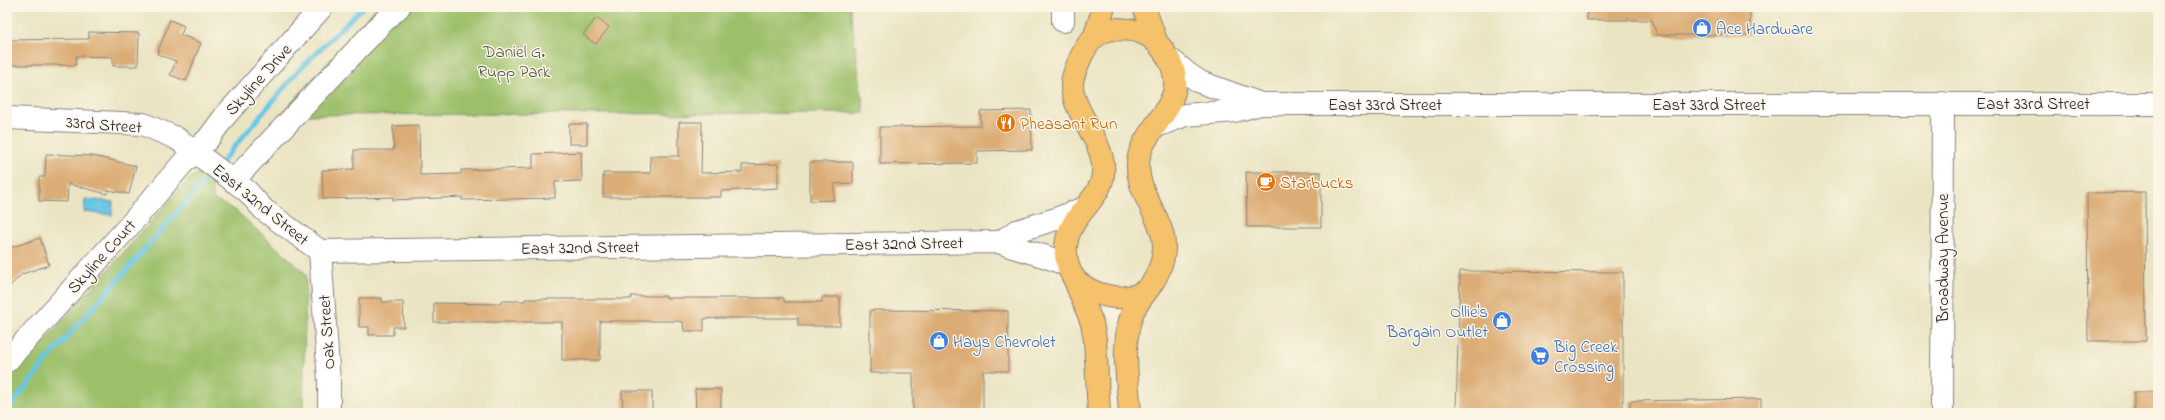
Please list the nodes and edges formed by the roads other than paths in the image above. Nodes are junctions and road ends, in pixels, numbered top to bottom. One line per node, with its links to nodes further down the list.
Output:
1 (322, 7): 13 (street, Skyline Drive)
2 (399, 7): 14 (street)
3 (1104, 7): 5 (main road)
4 (1144, 7): 6 (main road)
5 (1095, 35): 6 (main road); 15 (main road)
6 (1155, 38): 7 (main road)
7 (1170, 59): 9 (street, East 33rd Street); 12 (main road)
8 (1943, 103): 9 (street, East 33rd Street); 10 (street, East 33rd Street); 24 (street, Broadway Avenue)
9 (1261, 104): 12 (street, East 33rd Street)
10 (2158, 104)
11 (7, 118): 13 (street, 33rd Street)
12 (1157, 126): 19 (main road)
13 (195, 152): 14 (street, East 32nd Street); 20 (street, Skyline Court)
14 (233, 181): 17 (street, East 32nd Street)
15 (1084, 208): 16 (street); 18 (main road)
16 (1000, 242): 17 (street, East 32nd Street); 18 (street, East 32nd Street)
17 (320, 251): 21 (street, Oak Street)
18 (1071, 272): 19 (main road); 22 (main road)
19 (1150, 286): 23 (main road)
20 (7, 361)
21 (329, 413)
22 (1099, 413)
23 (1130, 413)
24 (1942, 413)

